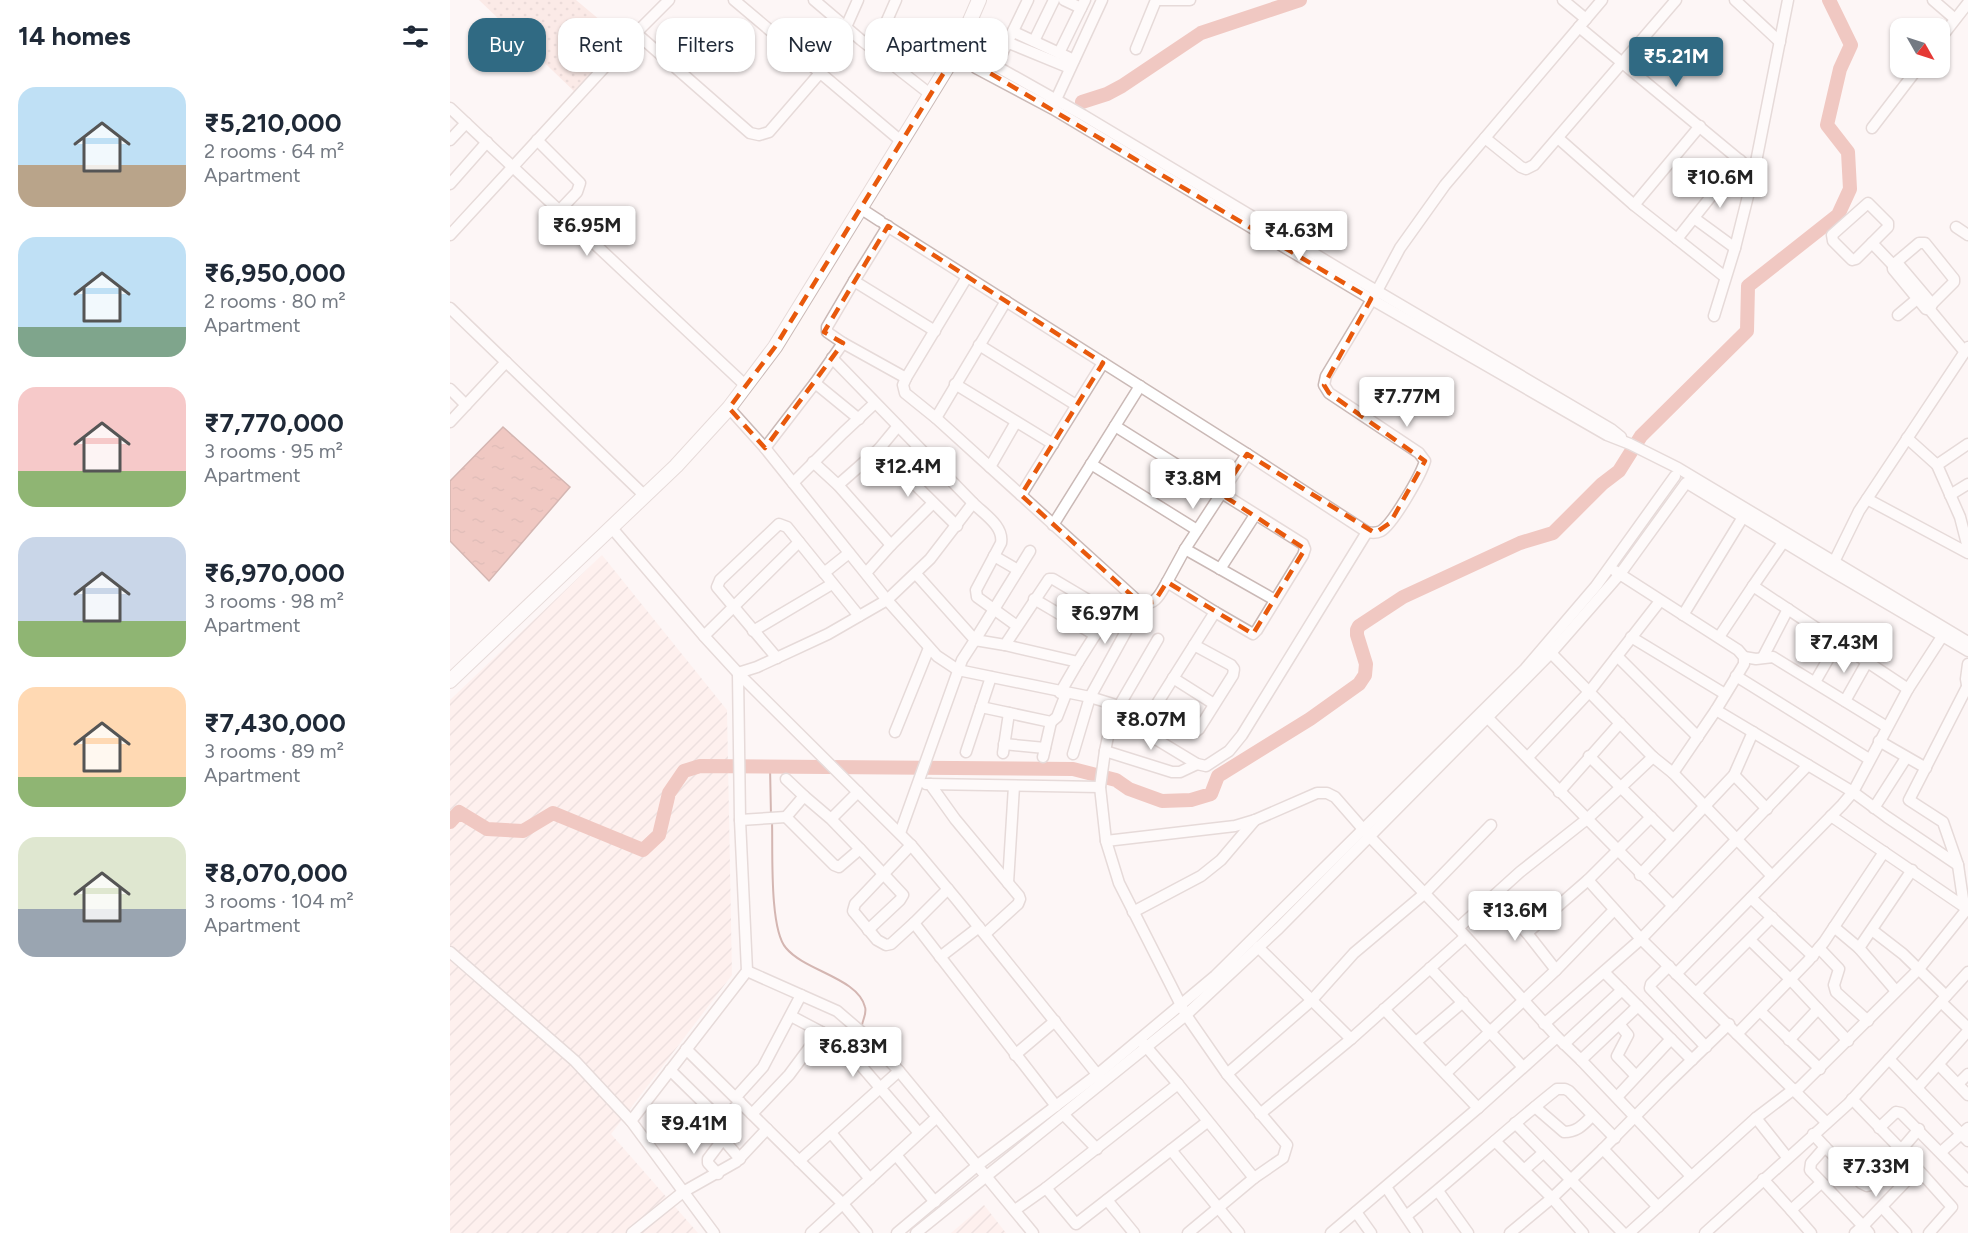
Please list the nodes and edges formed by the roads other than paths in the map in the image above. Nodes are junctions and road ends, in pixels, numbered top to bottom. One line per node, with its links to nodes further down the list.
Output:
1 (669, 0): 27 (street)
2 (814, 0): 21 (street)
3 (858, 0): 22 (street)
4 (896, 0): 23 (street)
5 (980, 0): 24 (main road)
6 (1028, 0): 29 (street)
7 (1054, 0): 32 (street)
8 (1065, 0): 20 (street)
9 (1102, 0): 39 (street)
10 (1156, 0): 11 (street); 36 (street)
11 (1190, 0)
12 (1563, 0): 26 (street)
13 (1602, 0): 26 (street)
14 (1676, 0): 38 (street)
15 (1735, 0): 33 (street)
16 (1788, 0): 33 (street)
17 (1933, 0): 25 (street)
18 (739, 2): 45 (street)
19 (1968, 3): 25 (street)
20 (1083, 4): 37 (street)
21 (835, 18)
22 (850, 18)
23 (888, 18)
24 (972, 18)
25 (1955, 19): 28 (street)
26 (1583, 23): 38 (street); 53 (street)
27 (644, 25)
28 (1950, 26)
29 (1014, 32): 32 (street); 35 (street)
30 (853, 33): 34 (street)
31 (644, 40): 45 (street)
32 (1034, 41): 37 (street)
33 (1780, 42): 61 (street)
34 (865, 43)
35 (1009, 43): 39 (street)
36 (1136, 49)
37 (1059, 53): 39 (street)
38 (1623, 63): 51 (street); 54 (street)
39 (1072, 64): 48 (street)
40 (600, 72): 56 (street)
41 (902, 72): 47 (street)
42 (944, 72): 47 (main road)
43 (985, 72): 48 (street)
44 (1005, 72): 48 (street)
45 (820, 73): 57 (street)
46 (1910, 78): 52 (street)
47 (930, 94): 57 (main road)
48 (1054, 104): 78 (street)
49 (450, 108): 50 (street)
50 (466, 123): 55 (street); 58 (street)
51 (1700, 126): 59 (street); 63 (street)
52 (1872, 128)
53 (1485, 138): 54 (street); 78 (street)
54 (1558, 138): 63 (street)
55 (450, 140)
56 (537, 140): 60 (street); 65 (street)
57 (901, 141): 64 (main road)
58 (487, 142): 60 (street); 62 (street)
59 (1740, 160): 61 (street); 66 (street)
60 (512, 168): 65 (street); 69 (street)
61 (1754, 172): 73 (street)
62 (450, 184)
63 (1634, 205): 71 (street)
64 (860, 208): 67 (street); 95 (main road)
65 (559, 211): 95 (street)
66 (1694, 218): 71 (street); 73 (street)
67 (884, 224): 75 (street); 77 (street)
68 (1956, 227): 70 (street)
69 (450, 235)
70 (1968, 235)
71 (1677, 239): 76 (street)
72 (1872, 243): 72 (street); 74 (street)
73 (1735, 248): 76 (street)
74 (1893, 265): 79 (street); 81 (street)
75 (967, 277): 80 (street); 85 (street)
76 (1725, 277): 84 (street)
77 (854, 281): 85 (street); 86 (street)
78 (1374, 295): 114 (street); 137 (street)
79 (1921, 296): 81 (street); 83 (street)
80 (1006, 301): 87 (street); 91 (street)
81 (1931, 307): 88 (street)
82 (450, 308): 90 (street)
83 (1898, 315)
84 (1714, 316)
85 (935, 331): 92 (street)
86 (843, 343): 89 (street); 92 (street)
87 (979, 345): 94 (street); 100 (street)
88 (1966, 350): 108 (street)
89 (832, 358): 93 (street); 98 (street)
90 (506, 362): 99 (street); 127 (street)
91 (1103, 363): 96 (street); 100 (street)
92 (906, 378): 102 (street)
93 (815, 383): 103 (street); 111 (street)
94 (955, 384): 102 (street); 105 (street)
95 (745, 385): 101 (main road)
96 (1140, 386): 107 (street); 113 (street)
97 (450, 389): 99 (street)
98 (875, 403): 103 (street); 106 (street)
99 (466, 405): 104 (street)
100 (1076, 405): 109 (street)
101 (729, 408): 111 (street); 127 (main road)
102 (936, 418): 118 (street)
103 (858, 419): 115 (street)
104 (450, 422)
105 (1016, 422): 109 (street); 118 (street)
106 (898, 426): 112 (street); 130 (street)
107 (1115, 426): 116 (street); 124 (street)
108 (1907, 438): 117 (street); 128 (street)
109 (1053, 444): 125 (street)
110 (1968, 444): 117 (street)
111 (765, 448): 120 (street)
112 (879, 449): 123 (street); 129 (street)
113 (1247, 454): 124 (street); 137 (street)
114 (1651, 456): 119 (street); 147 (street)
115 (813, 462): 120 (street); 123 (street)
116 (1091, 464): 133 (street); 136 (street)
117 (1937, 465): 126 (street)
118 (990, 467): 125 (street)
119 (1675, 476): 121 (street); 148 (street)
120 (793, 483): 144 (street)
121 (1686, 483): 132 (street); 154 (street)
122 (1968, 484): 126 (street)
123 (838, 485): 140 (street)
124 (1221, 494): 131 (street); 136 (street)
125 (1021, 495): 133 (street)
126 (1950, 495): 141 (street)
127 (645, 496): 135 (main road)
128 (1867, 499): 145 (street); 147 (street)
129 (933, 503): 134 (street); 140 (street)
130 (973, 503): 134 (street); 146 (street)
131 (1255, 515): 149 (street); 160 (street)
132 (1743, 517): 138 (street); 167 (street)
133 (1053, 525): 155 (street)
134 (957, 526): 153 (street)
135 (611, 527): 173 (street); 197 (main road)
136 (1197, 530): 142 (street)
137 (1367, 532): 229 (street)
138 (1784, 541): 147 (street); 157 (street)
139 (800, 542): 151 (street); 162 (street); 162 (street)
140 (891, 544): 152 (street)
141 (1968, 548)
142 (1185, 549): 149 (street); 155 (street)
143 (1030, 551): 150 (street)
144 (849, 553): 151 (street); 152 (street)
145 (1968, 553)
146 (994, 556): 150 (street); 164 (street)
147 (1832, 566): 172 (street); 179 (street)
148 (1610, 567): 154 (street); 212 (street)
149 (1220, 568): 160 (street)
150 (1018, 570): 164 (street)
151 (824, 573): 156 (street)
152 (866, 573): 159 (street)
153 (916, 574): 159 (street); 177 (street)
154 (1620, 574): 161 (street); 184 (street)
155 (1167, 582): 165 (street)
156 (832, 584): 168 (street); 170 (street)
157 (1753, 586): 163 (street); 174 (street)
158 (1034, 599): 166 (street); 169 (street); 171 (street)
159 (887, 600): 168 (street); 182 (street)
160 (1275, 600): 165 (street)
161 (1660, 601): 167 (street); 175 (street)
162 (733, 608): 170 (street); 173 (street)
163 (1788, 609): 178 (street); 187 (street)
164 (993, 610): 169 (street); 177 (street)
165 (1215, 612): 181 (street)
166 (1109, 613): 171 (street); 204 (street)
167 (1683, 615): 174 (street)
168 (859, 616): 188 (street)
169 (1017, 626): 180 (street)
170 (753, 631): 188 (street)
171 (1095, 634): 189 (street)
172 (1943, 635): 183 (street); 199 (street)
173 (704, 636): 193 (street)
174 (1719, 637): 186 (street)
175 (1631, 638): 185 (street); 203 (street)
176 (1158, 639): 208 (street)
177 (975, 640): 180 (street); 192 (street)
178 (1838, 642): 190 (street); 198 (street)
179 (1968, 642)
180 (1005, 645): 189 (street)
181 (1194, 645): 196 (street); 206 (street)
182 (929, 648): 192 (street); 217 (street)
183 (1968, 651)
184 (1551, 653): 201 (street); 212 (street)
185 (1617, 656): 201 (street); 219 (street)
186 (1744, 657): 187 (street); 194 (street)
187 (1763, 657): 198 (street)
188 (777, 658): 193 (street)
189 (1078, 662): 202 (street)
190 (1867, 662): 199 (street); 205 (street)
191 (1968, 664): 200 (street)
192 (958, 670): 195 (street); 235 (street)
193 (738, 673): 240 (street); 252 (street)
194 (1736, 676): 203 (street); 228 (street)
195 (991, 677): 202 (street); 207 (street)
196 (1173, 678): 206 (street); 209 (street)
197 (450, 681)
198 (1815, 682): 205 (street)
199 (1908, 689): 215 (street)
200 (1968, 689): 231 (street)
201 (1589, 692): 214 (street); 225 (street)
202 (1063, 693): 204 (street); 213 (street)
203 (1725, 694): 210 (street)
204 (1090, 698): 208 (street); 222 (street)
205 (1845, 701): 215 (street)
206 (1214, 704): 209 (street)
207 (981, 707): 211 (street); 221 (street)
208 (1118, 710): 216 (street); 223 (street)
209 (1153, 710): 216 (street)
210 (1716, 710): 218 (street); 219 (street)
211 (1009, 713): 213 (street); 213 (street)
212 (1485, 715): 225 (street); 256 (street)
213 (1051, 722)
214 (1620, 723): 224 (street); 226 (street)
215 (1887, 727): 220 (street)
216 (1141, 729): 229 (street)
217 (896, 732)
218 (1753, 732): 230 (street); 233 (street)
219 (1698, 737): 232 (street)
220 (1878, 741): 227 (street); 228 (street)
221 (966, 752)
222 (1073, 754)
223 (1104, 754): 229 (street); 236 (street)
224 (1589, 756): 239 (street); 241 (street)
225 (1528, 757): 241 (street)
226 (1653, 757): 232 (street); 239 (street)
227 (1906, 758): 231 (street); 245 (street)
228 (1869, 759): 242 (street)
229 (1197, 764)
230 (1808, 765): 242 (street); 246 (street)
231 (1926, 768): 264 (street)
232 (1673, 774): 244 (street)
233 (1734, 775): 244 (street); 246 (street)
234 (786, 779): 243 (street)
235 (919, 779): 237 (street); 255 (street)
236 (1100, 783): 238 (street); 259 (street)
237 (930, 784): 238 (street); 270 (street)
238 (1014, 786): 270 (street)
239 (1620, 788): 249 (street); 251 (street)
240 (858, 792): 250 (street); 255 (street)
241 (1559, 792): 251 (street)
242 (1853, 792): 245 (street); 247 (street)
243 (804, 796): 248 (street); 250 (street)
244 (1704, 806): 257 (street); 258 (street)
245 (1874, 808): 264 (street)
246 (1767, 809): 258 (street)
247 (1831, 816): 263 (street); 268 (street)
248 (778, 817): 252 (street); 261 (street)
249 (1651, 817): 257 (street); 262 (street)
250 (831, 819): 261 (street)
251 (1587, 819): 262 (street); 274 (street)
252 (740, 820): 296 (street)
253 (1255, 820): 256 (street); 259 (street); 278 (street)
254 (1491, 825): 272 (street)
255 (900, 833): 260 (street)
256 (1368, 833): 272 (street); 289 (street); 313 (street)
257 (1673, 839): 267 (street)
258 (1736, 840): 268 (street); 275 (street)
259 (1106, 841): 278 (street)
260 (911, 845): 266 (street); 271 (street)
261 (860, 849): 266 (street)
262 (1618, 851): 267 (street); 269 (street)
263 (1884, 852): 265 (street); 281 (street)
264 (1958, 865): 276 (street)
265 (1912, 870): 276 (street); 284 (street)
266 (884, 873): 282 (street); 282 (street)
267 (1640, 875): 275 (street)
268 (1772, 876): 273 (street)
269 (1588, 880): 277 (street); 286 (street)
270 (1008, 883): 283 (street)
271 (948, 889): 280 (street); 283 (street)
272 (1425, 894): 285 (street); 308 (street)
273 (1751, 897): 279 (street); 298 (street)
274 (1492, 898): 285 (street); 286 (street)
275 (1673, 906): 287 (street)
276 (1966, 908): 295 (street)
277 (1614, 910): 287 (street); 297 (street)
278 (1133, 912): 313 (street)
279 (1772, 917): 288 (street); 292 (street)
280 (914, 922): 282 (street); 293 (street)
281 (1834, 927): 290 (street); 292 (street)
282 (868, 930)
283 (982, 930): 293 (street); 317 (street)
284 (1872, 930): 290 (street); 295 (street)
285 (1461, 932): 294 (street); 307 (street)
286 (1527, 933): 297 (street)
287 (1641, 939): 298 (street); 299 (street)
288 (1750, 940): 301 (street); 304 (street)
289 (1258, 947): 308 (street); 313 (street)
290 (1859, 948): 303 (street)
291 (450, 952): 366 (street)
292 (1816, 952): 301 (street); 316 (street)
293 (940, 957): 334 (street)
294 (1430, 968): 309 (street); 311 (street)
295 (1919, 969): 303 (street); 306 (street)
296 (747, 970): 305 (street); 333 (street)
297 (1556, 970): 307 (street)
298 (1672, 970): 304 (street); 332 (street)
299 (1604, 972): 302 (street); 318 (street)
300 (1968, 972): 306 (street)
301 (1791, 980): 312 (street); 314 (street)
302 (1622, 990): 310 (street); 328 (street)
303 (1896, 991): 316 (street)
304 (1696, 993): 320 (street)
305 (801, 995): 315 (street); 342 (street)
306 (1943, 999): 321 (street); 335 (street)
307 (1523, 1000): 318 (street); 322 (street)
308 (1311, 1001): 325 (street); 344 (street)
309 (1463, 1002): 322 (street); 330 (street)
310 (1638, 1006): 319 (street); 326 (street)
311 (1384, 1009): 325 (street); 330 (street)
312 (1818, 1009): 327 (street); 329 (street)
313 (1183, 1011): 331 (street); 344 (street)
314 (1760, 1011): 324 (street); 327 (street)
315 (791, 1016): 323 (street); 355 (street)
316 (1868, 1021): 329 (street)
317 (1055, 1022): 334 (street); 347 (street)
318 (1544, 1024): 328 (street)
319 (1619, 1024): 336 (street); 346 (street)
320 (1729, 1024): 324 (street); 332 (street)
321 (1968, 1030): 338 (street)
322 (1490, 1031): 339 (street); 343 (street)
323 (821, 1032): 350 (street); 360 (street)
324 (1737, 1034): 352 (street)
325 (1351, 1039): 361 (street)
326 (1671, 1039): 337 (street); 346 (street)
327 (1789, 1040): 340 (street)
328 (1560, 1041): 336 (street); 339 (street)
329 (1848, 1041): 340 (street)
330 (1416, 1042): 343 (street)
331 (1143, 1044): 347 (street); 348 (street)
332 (1706, 1047): 337 (street)
333 (686, 1049): 341 (street); 355 (street)
334 (1015, 1055): 359 (street)
335 (1889, 1059): 351 (street); 356 (street)
336 (1581, 1060): 354 (street)
337 (1692, 1060): 364 (street)
338 (1939, 1065): 349 (street); 351 (street)
339 (1523, 1067): 358 (street)
340 (1820, 1069): 352 (street)
341 (670, 1071): 366 (street); 367 (street)
342 (899, 1071): 350 (street); 363 (street)
343 (1446, 1073): 358 (street)
344 (1227, 1074): 361 (street)
345 (1968, 1074): 349 (street)
346 (1636, 1076): 354 (street)
347 (1100, 1078): 359 (street)
348 (1178, 1084): 368 (street); 382 (street)
349 (1958, 1084): 353 (street)
350 (880, 1088): 374 (street); 375 (street)
351 (1917, 1089): 377 (street)
352 (1795, 1090): 365 (street); 369 (street)
353 (1968, 1095)
354 (1617, 1097): 364 (street)
355 (738, 1099): 360 (street); 367 (street)
356 (1852, 1099): 369 (street); 371 (street)
357 (1535, 1107): 362 (street); 362 (street); 370 (street)
358 (1478, 1108): 404 (street)
359 (1060, 1111): 382 (street); 392 (street); 396 (street)
360 (752, 1114): 372 (street)
361 (1260, 1114): 398 (street)
362 (1592, 1116): 378 (street)
363 (937, 1117): 375 (street); 392 (street)
364 (1636, 1117): 378 (street); 397 (street)
365 (1756, 1118): 389 (street); 397 (street)
366 (631, 1121): 407 (street)
367 (722, 1121): 379 (street)
368 (1207, 1122): 385 (street); 398 (street)
369 (1826, 1122): 376 (street)
370 (1515, 1124): 380 (street); 387 (street)
371 (1880, 1128): 373 (street); 384 (street)
372 (767, 1129): 390 (street); 391 (street)
373 (1919, 1130): 384 (street); 386 (street)
374 (831, 1132): 391 (street); 399 (street)
375 (919, 1133): 388 (street)
376 (1813, 1134): 381 (street); 389 (street)
377 (1966, 1134): 386 (street)
378 (1615, 1138): 383 (street)
379 (723, 1139): 390 (street); 395 (street)
380 (1495, 1141): 394 (street); 406 (street)
381 (1825, 1147): 384 (street); 403 (street)
382 (1097, 1149): 405 (street)
383 (1603, 1149): 401 (street); 412 (street)
384 (1900, 1149): 393 (street)
385 (1171, 1150): 409 (street); 414 (street)
386 (1941, 1152): 402 (street)
387 (1543, 1153): 394 (street); 401 (street)
388 (896, 1155): 399 (street); 410 (street)
389 (1787, 1157): 400 (street)
390 (740, 1159): 395 (street)
391 (800, 1161): 411 (street)
392 (978, 1165): 396 (street); 410 (street)
393 (1916, 1167): 413 (street); 443 (street)
394 (1524, 1170): 408 (street)
395 (718, 1174): 407 (street)
396 (987, 1176): 415 (street); 427 (street)
397 (1691, 1176): 412 (street)
398 (1254, 1178): 414 (street)
399 (870, 1179): 411 (street)
400 (1763, 1179): 416 (street); 441 (street)
401 (1571, 1180): 408 (street); 439 (street)
402 (1968, 1181)
403 (1821, 1183): 416 (street); 420 (street)
404 (1386, 1187): 417 (street); 418 (street)
405 (1046, 1188): 415 (street); 419 (street)
406 (1438, 1191): 418 (street); 436 (street)
407 (683, 1192): 422 (street); 423 (street)
408 (1552, 1198): 437 (street); 438 (street)
409 (1107, 1200): 419 (street); 430 (street)
410 (935, 1202): 426 (street)
411 (843, 1204): 424 (street); 425 (street)
412 (1658, 1207): 440 (street)
413 (1882, 1207): 420 (street); 442 (street)
414 (1219, 1209): 431 (street); 432 (street)
415 (1015, 1210): 428 (street)
416 (1791, 1210): 421 (street)
417 (1356, 1212): 433 (street); 434 (street)
418 (1406, 1216): 435 (street)
419 (1076, 1224): 429 (street)
420 (1862, 1231)
421 (1809, 1232)
422 (632, 1233)
423 (714, 1233)
424 (811, 1233)
425 (867, 1233)
426 (897, 1233)
427 (916, 1233)
428 (1033, 1233)
429 (1084, 1233)
430 (1134, 1233)
431 (1188, 1233)
432 (1239, 1233)
433 (1331, 1233)
434 (1371, 1233)
435 (1417, 1233)
436 (1468, 1233)
437 (1510, 1233)
438 (1582, 1233)
439 (1623, 1233)
440 (1629, 1233)
441 (1705, 1233)
442 (1906, 1233)
443 (1929, 1233)

